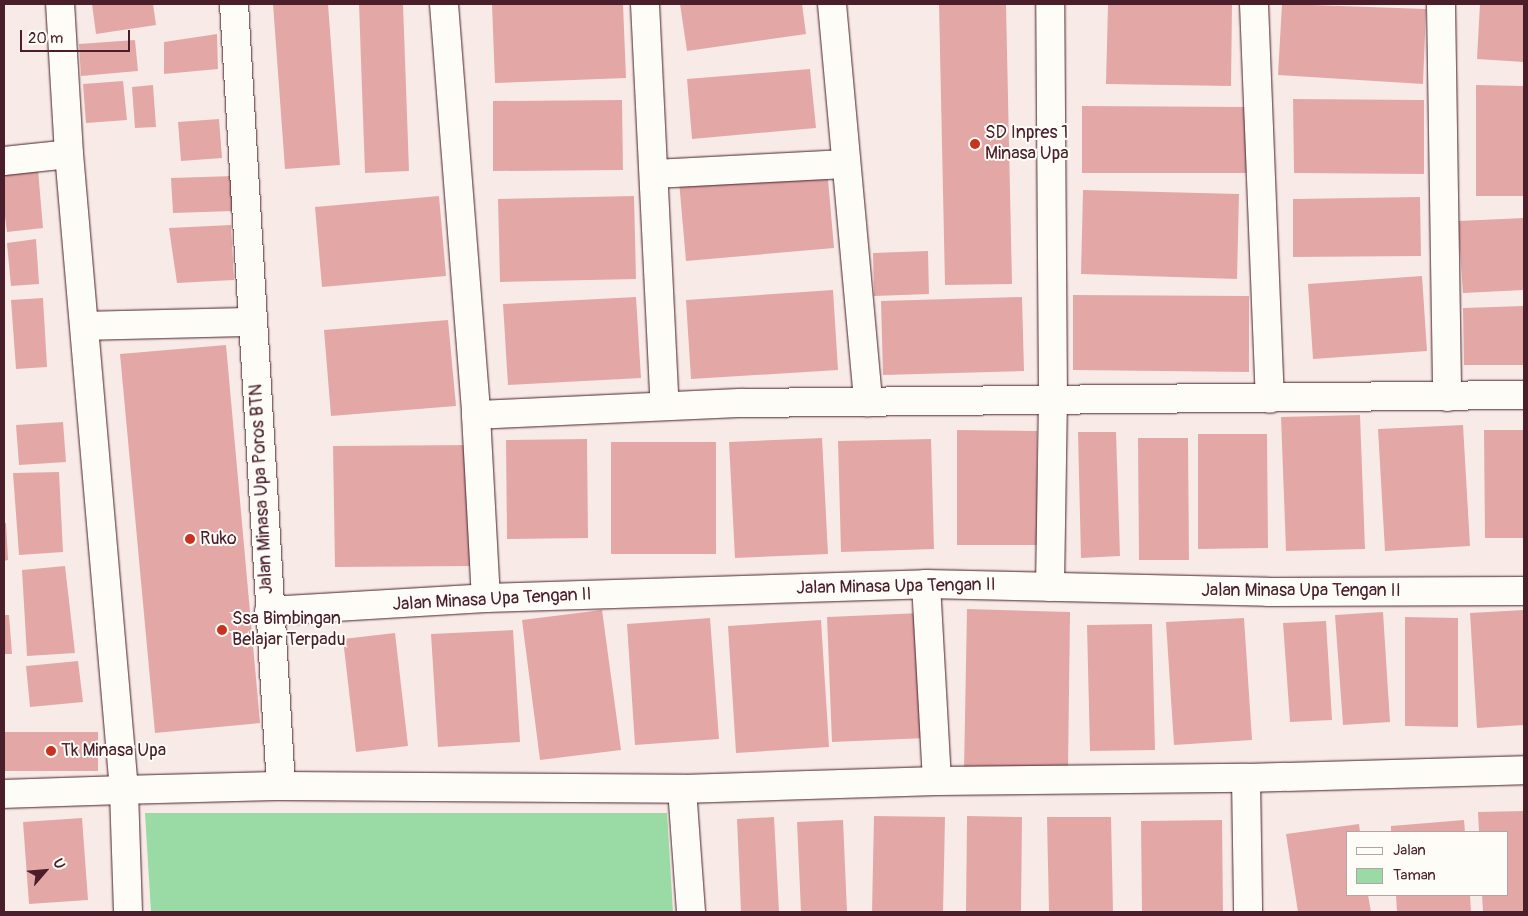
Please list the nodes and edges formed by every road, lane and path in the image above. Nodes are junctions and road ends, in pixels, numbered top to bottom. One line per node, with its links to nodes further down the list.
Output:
1 (60, 4): 9 (street)
2 (234, 4): 13 (street, Jalan Minasa Upa Poros BTN)
3 (444, 4): 21 (street)
4 (645, 4): 12 (street)
5 (832, 4): 11 (street)
6 (1050, 4): 18 (street)
7 (1254, 4): 17 (street)
8 (1441, 4): 16 (street)
9 (69, 154): 10 (street); 14 (street)
10 (4, 161)
11 (846, 164): 12 (street); 19 (street)
12 (654, 174): 20 (street)
13 (253, 322): 14 (street); 26 (street, Jalan Minasa Upa Poros BTN)
14 (85, 326): 32 (street)
15 (1524, 395): 16 (street)
16 (1447, 397): 17 (street)
17 (1270, 399): 18 (street)
18 (1053, 400): 19 (street); 23 (street)
19 (868, 402): 20 (street)
20 (665, 406): 21 (street)
21 (476, 415): 25 (street)
22 (926, 584): 23 (street, Jalan Minasa Upa Tengan II); 25 (street, Jalan Minasa Upa Tengan II); 29 (street)
23 (1050, 587): 24 (street, Jalan Minasa Upa Tengan II)
24 (1524, 591)
25 (486, 598): 26 (street, Jalan Minasa Upa Tengan II)
26 (269, 611): 30 (street, Jalan Minasa Upa Poros BTN)
27 (1524, 770): 28 (street)
28 (1246, 778): 29 (street); 36 (street)
29 (937, 781): 31 (street)
30 (280, 786): 31 (street); 32 (street)
31 (682, 789): 35 (street)
32 (124, 790): 33 (street); 34 (street)
33 (4, 794)
34 (128, 912)
35 (691, 912)
36 (1248, 912)

